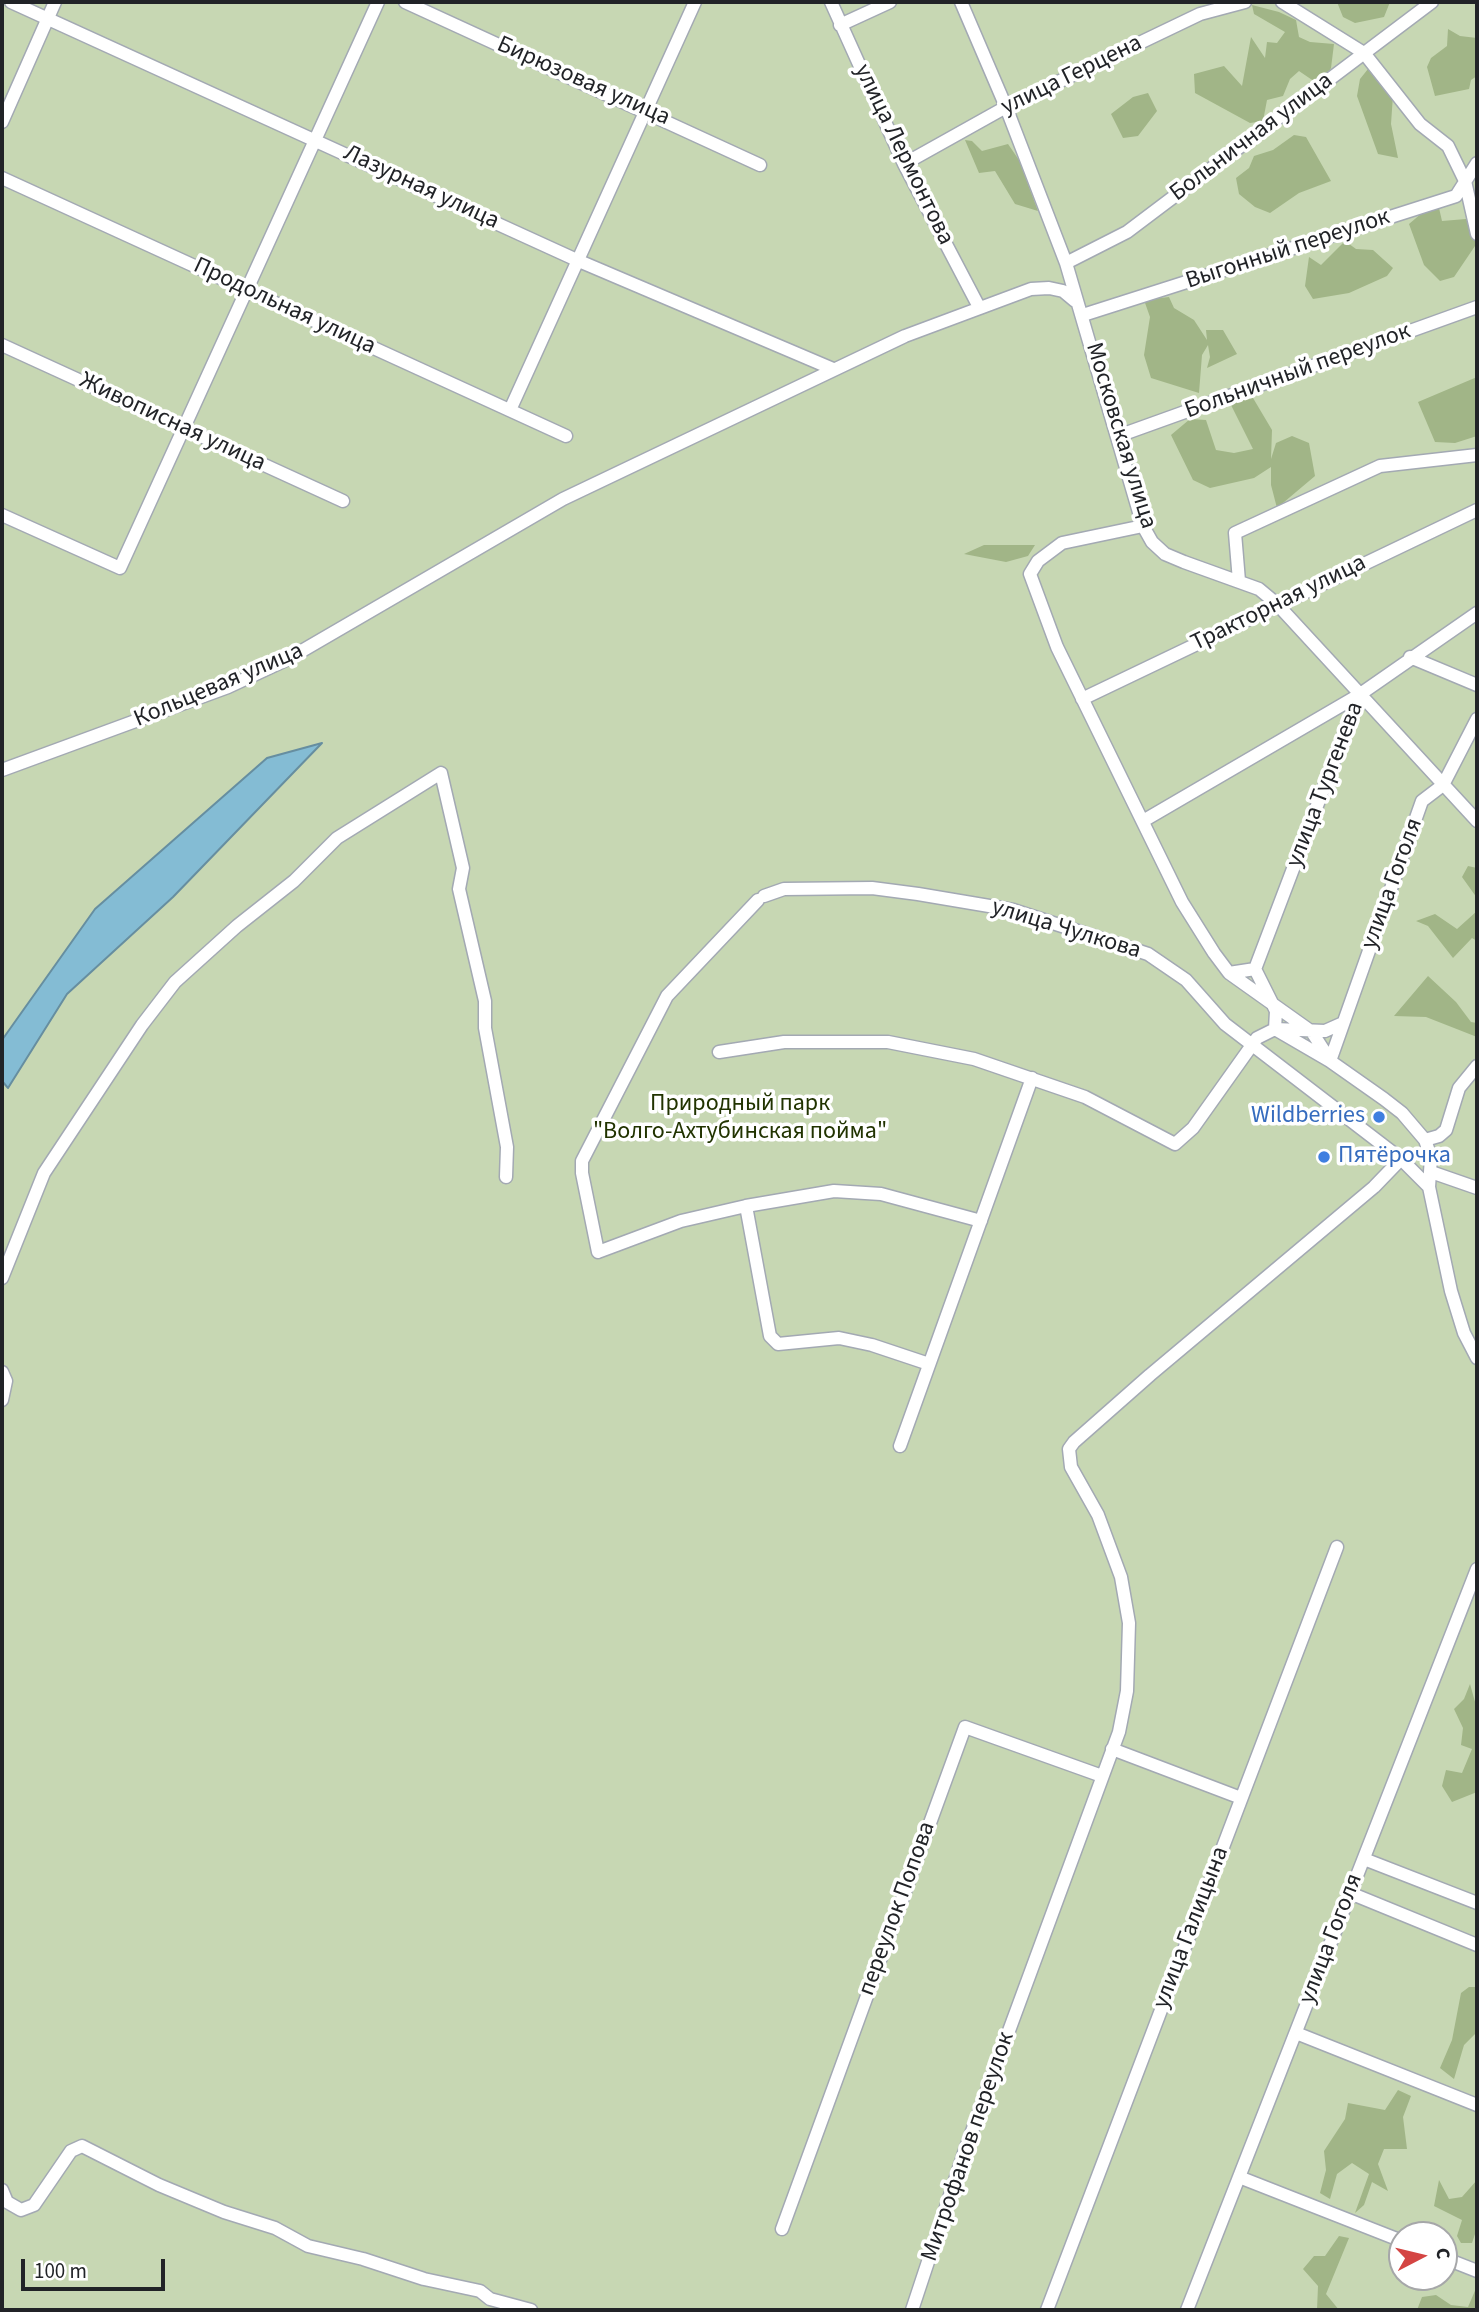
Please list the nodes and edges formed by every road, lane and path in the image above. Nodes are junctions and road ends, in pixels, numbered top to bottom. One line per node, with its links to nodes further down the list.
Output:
1 (12, 2): 13 (street, Лазурная улица)
2 (55, 2): 13 (street)
3 (378, 2): 19 (street)
4 (405, 2): 17 (street, Бирюзовая улица)
5 (695, 2): 17 (street)
6 (831, 2): 14 (street, улица Лермонтова)
7 (890, 2): 14 (street)
8 (961, 2): 16 (street, Московская улица)
9 (1238, 2): 10 (street, улица Герцена); 16 (street, улица Герцена)
10 (1245, 2)
11 (1282, 2): 15 (street)
12 (1432, 2): 15 (street, Больничная улица)
13 (48, 17): 18 (street); 19 (street, Лазурная улица)
14 (840, 26): 21 (street, улица Лермонтова)
15 (1364, 53): 24 (street); 27 (street, Больничная улица)
16 (1006, 107): 21 (street, улица Герцена); 27 (street, Московская улица)
17 (645, 110): 22 (street, Бирюзовая улица); 26 (street)
18 (2, 122)
19 (314, 139): 26 (street, Лазурная улица); 28 (street)
20 (1477, 163): 24 (street, Выгонный переулок)
21 (904, 164): 30 (street, улица Лермонтова)
22 (760, 165)
23 (2, 178): 28 (street, Продольная улица)
24 (1465, 181): 25 (street); 32 (street, Выгонный переулок)
25 (1477, 234)
26 (579, 261): 34 (street, Лазурная улица); 35 (street)
27 (1066, 263): 29 (street, Московская улица)
28 (246, 289): 35 (street, Продольная улица); 36 (street)
29 (1075, 301): 30 (street, Кольцевая улица); 32 (street, Московская улица)
30 (979, 307): 34 (street, Кольцевая улица)
31 (1477, 307): 38 (street, Больничный переулок)
32 (1083, 315): 38 (street, Московская улица)
33 (2, 345): 36 (street, Живописная улица)
34 (833, 369): 52 (street, Кольцевая улица)
35 (510, 410): 37 (street, Продольная улица)
36 (183, 429): 40 (street, Живописная улица); 42 (street)
37 (566, 436)
38 (1118, 436): 43 (street, Московская улица)
39 (1477, 455): 44 (street)
40 (343, 501)
41 (1477, 510): 45 (street, Тракторная улица)
42 (2, 516)
43 (1143, 526): 44 (street, Московская улица); 50 (street)
44 (1239, 580): 45 (street, Московская улица)
45 (1277, 604): 49 (street, Московская улица); 50 (street, Тракторная улица)
46 (1477, 613): 47 (street, улица Тургенева)
47 (1410, 657): 48 (street); 49 (street, улица Тургенева)
48 (1477, 685)
49 (1359, 695): 53 (street, Московская улица); 54 (street); 56 (street, улица Тургенева)
50 (1082, 699): 54 (street)
51 (1477, 719): 53 (street, улица Гоголя)
52 (2, 770)
53 (1443, 785): 55 (street, Московская улица); 59 (street, улица Гоголя)
54 (1143, 821): 57 (street)
55 (1477, 821)
56 (1255, 970): 57 (street); 58 (street)
57 (1229, 973): 58 (street)
58 (1270, 1000): 60 (street); 61 (street)
59 (1343, 1023): 61 (street); 64 (street, улица Гоголя)
60 (1275, 1029): 61 (street); 62 (street); 64 (street)
61 (1312, 1032): 64 (street)
62 (1252, 1046): 66 (street); 68 (street, улица Чулкова); 73 (street, улица Чулкова)
63 (719, 1052): 66 (street)
64 (1330, 1061): 67 (street)
65 (1477, 1066): 67 (street)
66 (1032, 1078): 74 (street)
67 (1425, 1140): 69 (street)
68 (1401, 1159): 71 (street, улица Чулкова); 83 (street, Митрофанов переулок)
69 (1431, 1172): 71 (street); 72 (street)
70 (506, 1177): 75 (street)
71 (1429, 1187): 76 (street)
72 (1477, 1188)
73 (746, 1206): 74 (street); 77 (street)
74 (981, 1221): 77 (street)
75 (2, 1278)
76 (1477, 1358)
77 (929, 1364): 80 (street)
78 (2, 1372): 79 (street)
79 (2, 1400)
80 (900, 1446)
81 (1337, 1547): 85 (street, улица Галицына)
82 (1477, 1569): 86 (street, улица Гоголя)
83 (1112, 1749): 84 (street, Митрофанов переулок); 85 (street)
84 (1101, 1776): 94 (street, переулок Попова); 99 (street, Митрофанов переулок)
85 (1241, 1798): 100 (street, улица Галицына)
86 (1364, 1858): 87 (street, улица Гоголя); 88 (street)
87 (1350, 1893): 89 (street); 90 (street, улица Гоголя)
88 (1476, 1899)
89 (1477, 1945)
90 (1296, 2033): 91 (street); 92 (street, улица Гоголя)
91 (1477, 2105)
92 (1239, 2177): 95 (street); 101 (street, улица Гоголя)
93 (2, 2190): 98 (street)
94 (782, 2229)
95 (1388, 2236)
96 (1458, 2264): 97 (street)
97 (1477, 2271)
98 (531, 2310)
99 (912, 2310)
100 (1047, 2310)
101 (1187, 2310)

